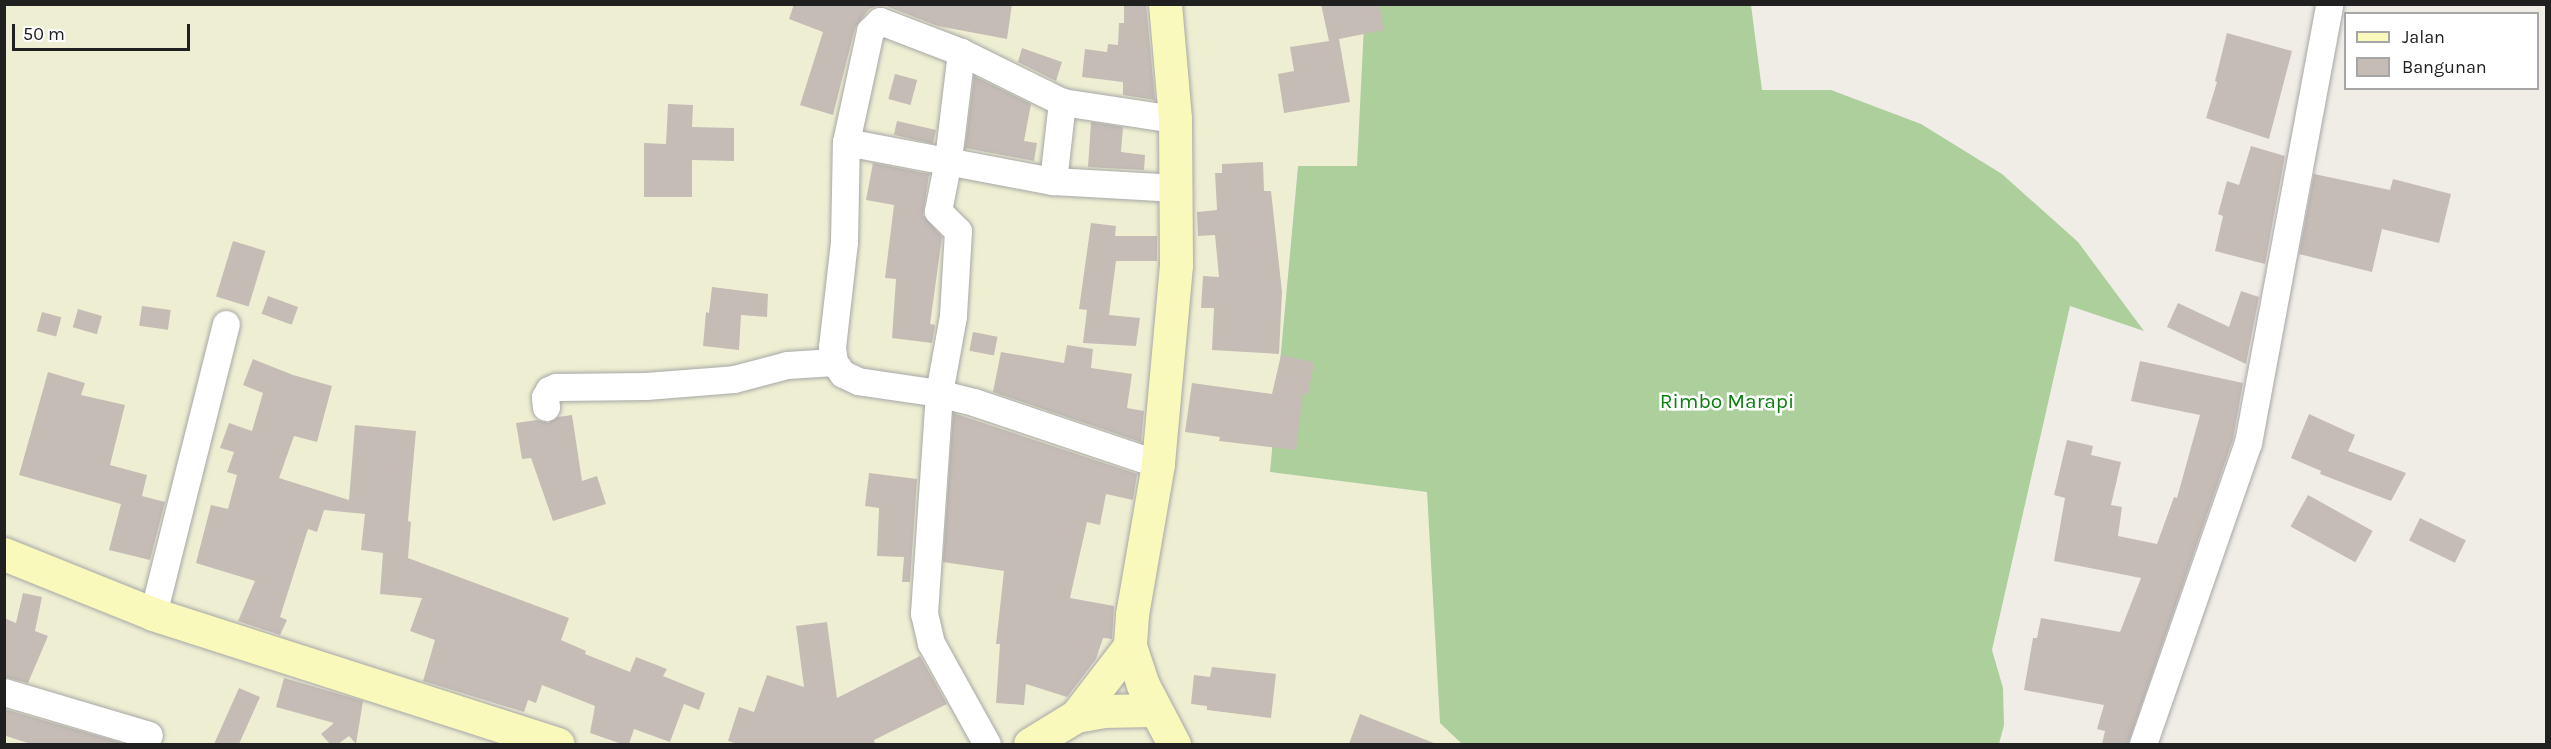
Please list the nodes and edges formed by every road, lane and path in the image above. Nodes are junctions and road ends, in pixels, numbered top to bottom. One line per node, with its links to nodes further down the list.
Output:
1 (1165, 4): 5 (main road)
2 (2329, 4): 26 (street)
3 (961, 52): 4 (street); 6 (street); 7 (street)
4 (1062, 102): 5 (street); 8 (street)
5 (1175, 119): 9 (main road)
6 (846, 142): 7 (street); 11 (street)
7 (948, 160): 8 (street); 12 (street)
8 (1053, 181): 9 (street)
9 (1176, 188): 14 (main road)
10 (226, 324): 16 (street)
11 (834, 362): 12 (street); 13 (street)
12 (939, 393): 14 (street); 23 (street)
13 (546, 407)
14 (1158, 464): 17 (main road)
15 (4, 554): 16 (main road)
16 (153, 614): 22 (main road)
17 (1130, 646): 19 (main road); 20 (main road)
18 (4, 692): 21 (street)
19 (1155, 710): 20 (main road); 25 (main road)
20 (1076, 716): 24 (main road)
21 (149, 735)
22 (558, 744)
23 (987, 744)
24 (1030, 744)
25 (1174, 744)
26 (2143, 744)

